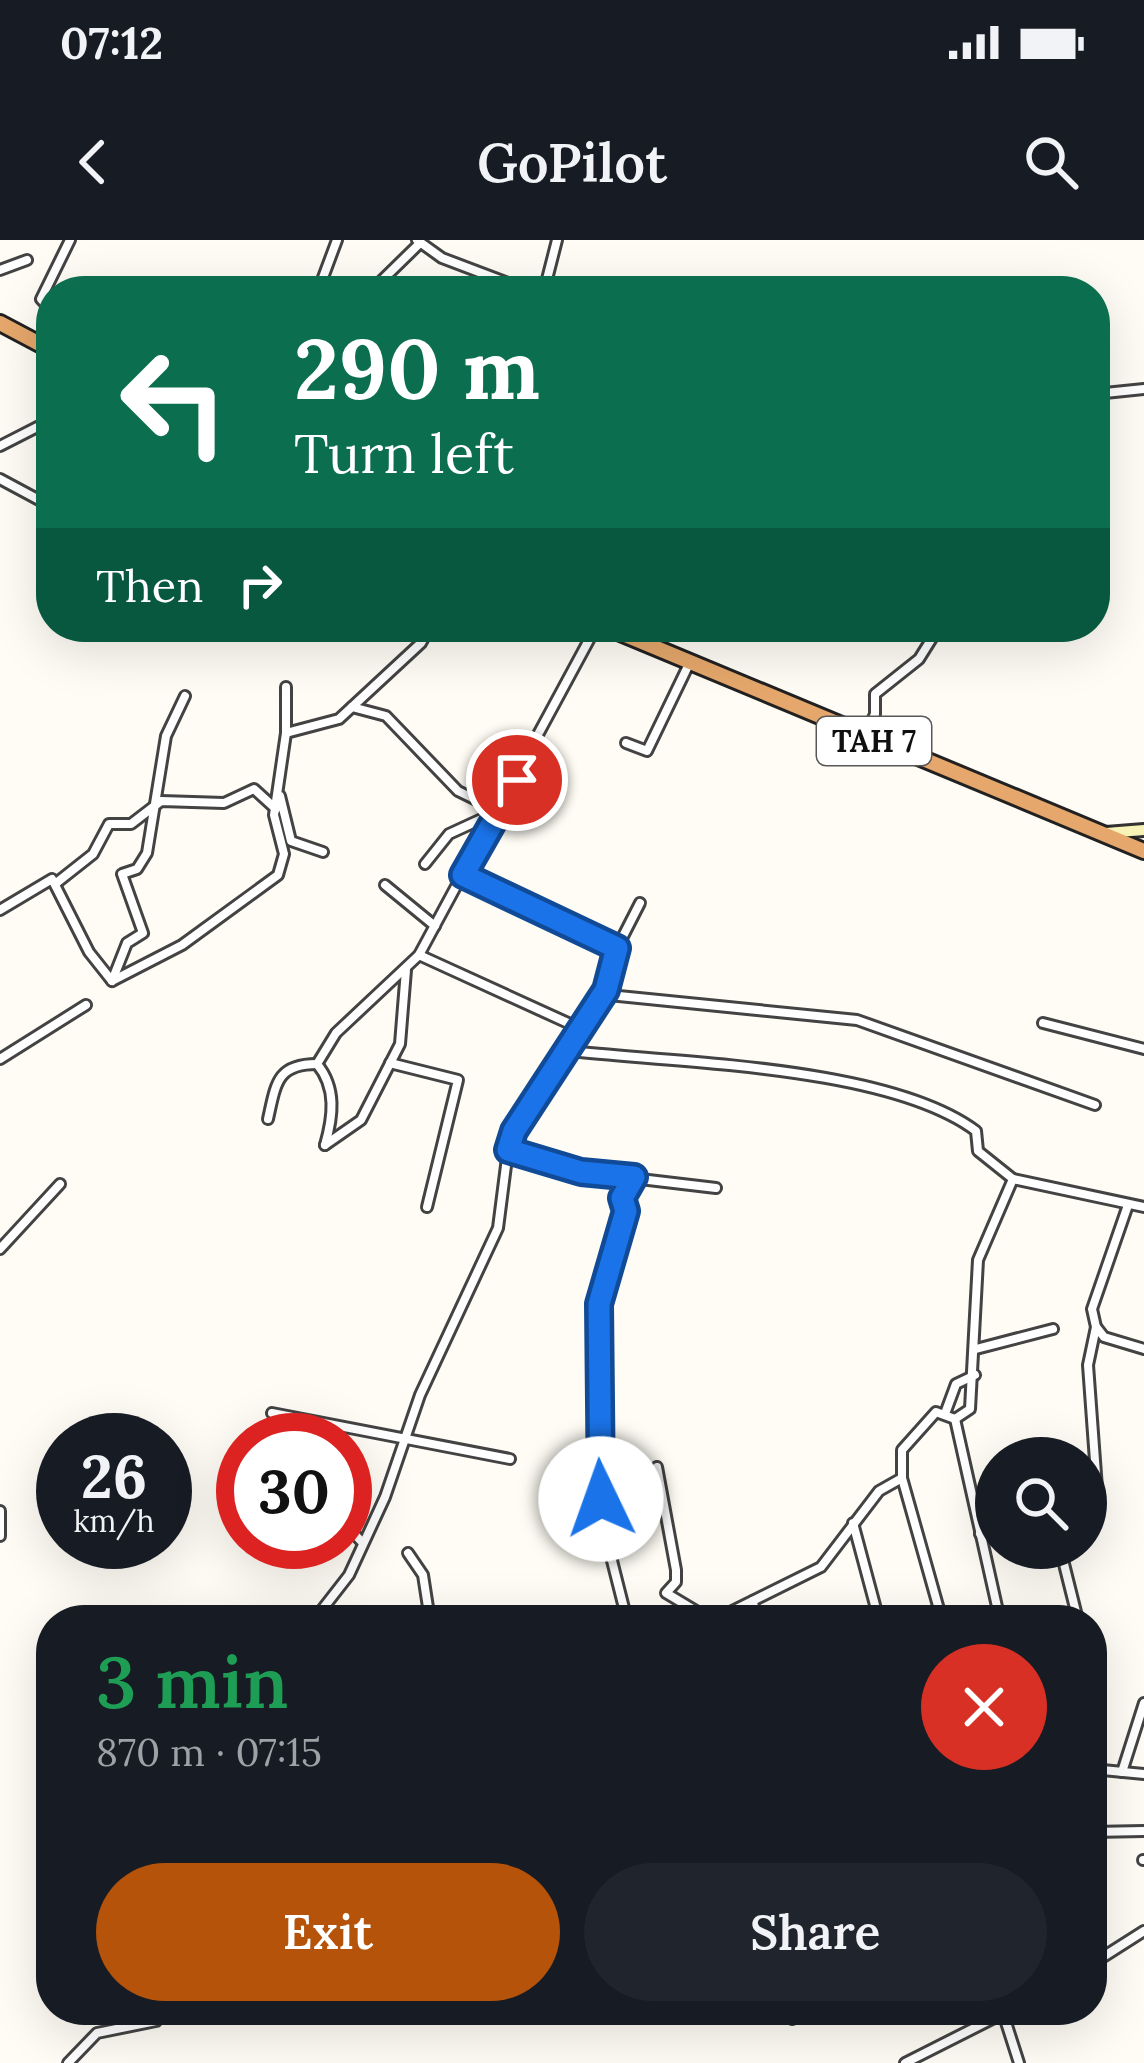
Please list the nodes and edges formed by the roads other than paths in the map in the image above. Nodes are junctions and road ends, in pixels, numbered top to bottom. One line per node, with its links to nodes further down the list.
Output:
1 (70, 240): 7 (street)
2 (337, 240): 8 (street)
3 (557, 240): 11 (street)
4 (418, 243): 9 (street); 10 (street)
5 (27, 260): 6 (street)
6 (0, 270)
7 (52, 276)
8 (324, 276)
9 (386, 276)
10 (494, 276)
11 (548, 276)
12 (0, 323): 13 (highway)
13 (36, 342)
14 (1144, 389): 15 (street)
15 (1110, 392)
16 (36, 428): 17 (street)
17 (0, 446)
18 (0, 479): 19 (street)
19 (36, 498)
20 (422, 642): 27 (street)
21 (588, 642): 34 (street)
22 (642, 642): 24 (highway, TAH 7)
23 (930, 642): 29 (street)
24 (690, 662): 29 (highway, TAH 7); 30 (street)
25 (286, 687): 28 (street)
26 (185, 696): 32 (street)
27 (352, 706): 28 (street); 34 (street)
28 (286, 733): 31 (street)
29 (865, 737): 36 (highway, TAH 7)
30 (626, 742)
31 (280, 794): 33 (street); 38 (street)
32 (152, 808): 33 (street); 41 (street); 49 (street)
33 (276, 808): 49 (street)
34 (500, 811): 39 (street); 40 (street)
35 (1144, 830): 36 (street)
36 (1103, 834): 37 (highway, TAH 7)
37 (1144, 850)
38 (322, 852)
39 (425, 864)
40 (463, 875): 45 (street); 46 (street)
41 (55, 884): 44 (street); 49 (street)
42 (385, 886): 45 (street)
43 (640, 903): 46 (street)
44 (0, 910)
45 (435, 926): 47 (street)
46 (617, 948): 50 (street)
47 (418, 955): 48 (street); 53 (street)
48 (406, 968): 57 (street); 58 (street)
49 (112, 981)
50 (606, 990): 53 (street); 59 (street)
51 (86, 1006): 56 (street)
52 (1043, 1023): 54 (street)
53 (579, 1028): 55 (street)
54 (1144, 1049)
55 (570, 1051): 61 (street); 63 (street)
56 (0, 1060)
57 (390, 1063): 58 (street); 67 (street)
58 (317, 1064): 60 (street)
59 (1094, 1106)
60 (268, 1119)
61 (508, 1150): 62 (street); 79 (street)
62 (634, 1177): 65 (street); 95 (street)
63 (1013, 1179): 66 (street); 72 (street)
64 (60, 1184): 69 (street)
65 (716, 1188)
66 (1128, 1205): 68 (street); 70 (street)
67 (427, 1207)
68 (1144, 1207)
69 (0, 1249)
70 (1096, 1327): 73 (street); 78 (street)
71 (1053, 1329): 72 (street)
72 (976, 1349): 74 (street)
73 (1144, 1349)
74 (975, 1375): 75 (street); 76 (street)
75 (946, 1411): 76 (street); 82 (street)
76 (955, 1419): 84 (street)
77 (372, 1434): 79 (street)
78 (1093, 1437)
79 (405, 1439): 80 (street); 85 (street)
80 (509, 1459)
81 (657, 1468): 96 (street)
82 (902, 1478): 86 (street); 100 (street)
83 (0, 1510): 87 (street)
84 (975, 1511)
85 (372, 1521)
86 (853, 1521): 92 (street); 99 (street)
87 (0, 1536)
88 (408, 1553): 94 (street)
89 (348, 1569): 93 (street)
90 (988, 1569): 101 (street)
91 (1065, 1569): 102 (street)
92 (753, 1601): 97 (street); 98 (street)
93 (328, 1605)
94 (428, 1605)
95 (623, 1605)
96 (685, 1605)
97 (745, 1605)
98 (754, 1605)
99 (875, 1605)
100 (938, 1605)
101 (997, 1605)
102 (1074, 1605)
103 (1144, 1703): 105 (street)
104 (1107, 1770): 105 (street)
105 (1122, 1772): 106 (street)
106 (1144, 1774)
107 (1107, 1832): 108 (street)
108 (1144, 1832)
109 (1144, 1931): 110 (street)
110 (1107, 1954)
111 (133, 2025): 114 (street)
112 (978, 2025): 115 (street)
113 (1009, 2025): 116 (street)
114 (68, 2063)
115 (905, 2063)
116 (1019, 2063)

